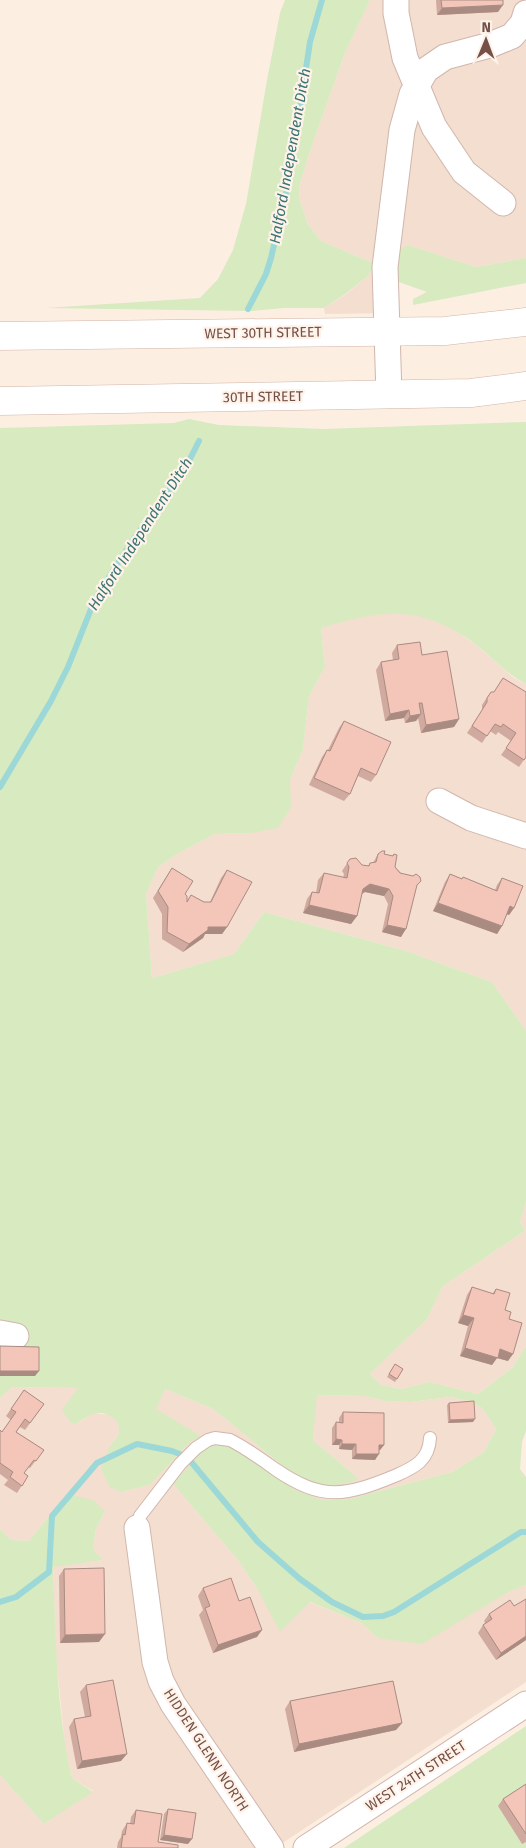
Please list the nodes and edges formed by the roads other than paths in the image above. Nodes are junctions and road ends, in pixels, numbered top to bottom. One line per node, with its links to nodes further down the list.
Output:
1 (396, 0): 5 (street)
2 (526, 0): 3 (street)
3 (526, 4)
4 (526, 13): 5 (street)
5 (416, 86): 6 (street); 8 (street)
6 (503, 203)
7 (526, 322): 8 (main road, WEST 30TH STREET)
8 (388, 332): 9 (main road, WEST 30TH STREET); 11 (street)
9 (0, 336)
10 (526, 386): 11 (main road, 30TH STREET)
11 (389, 395): 12 (main road, 30TH STREET)
12 (0, 401)
13 (439, 801): 14 (street)
14 (526, 836)
15 (430, 1438): 16 (lane)
16 (137, 1528): 18 (street, HIDDEN GLENN NORTH)
17 (526, 1704): 19 (street, WEST 24TH STREET)
18 (271, 1848)
19 (306, 1848)

